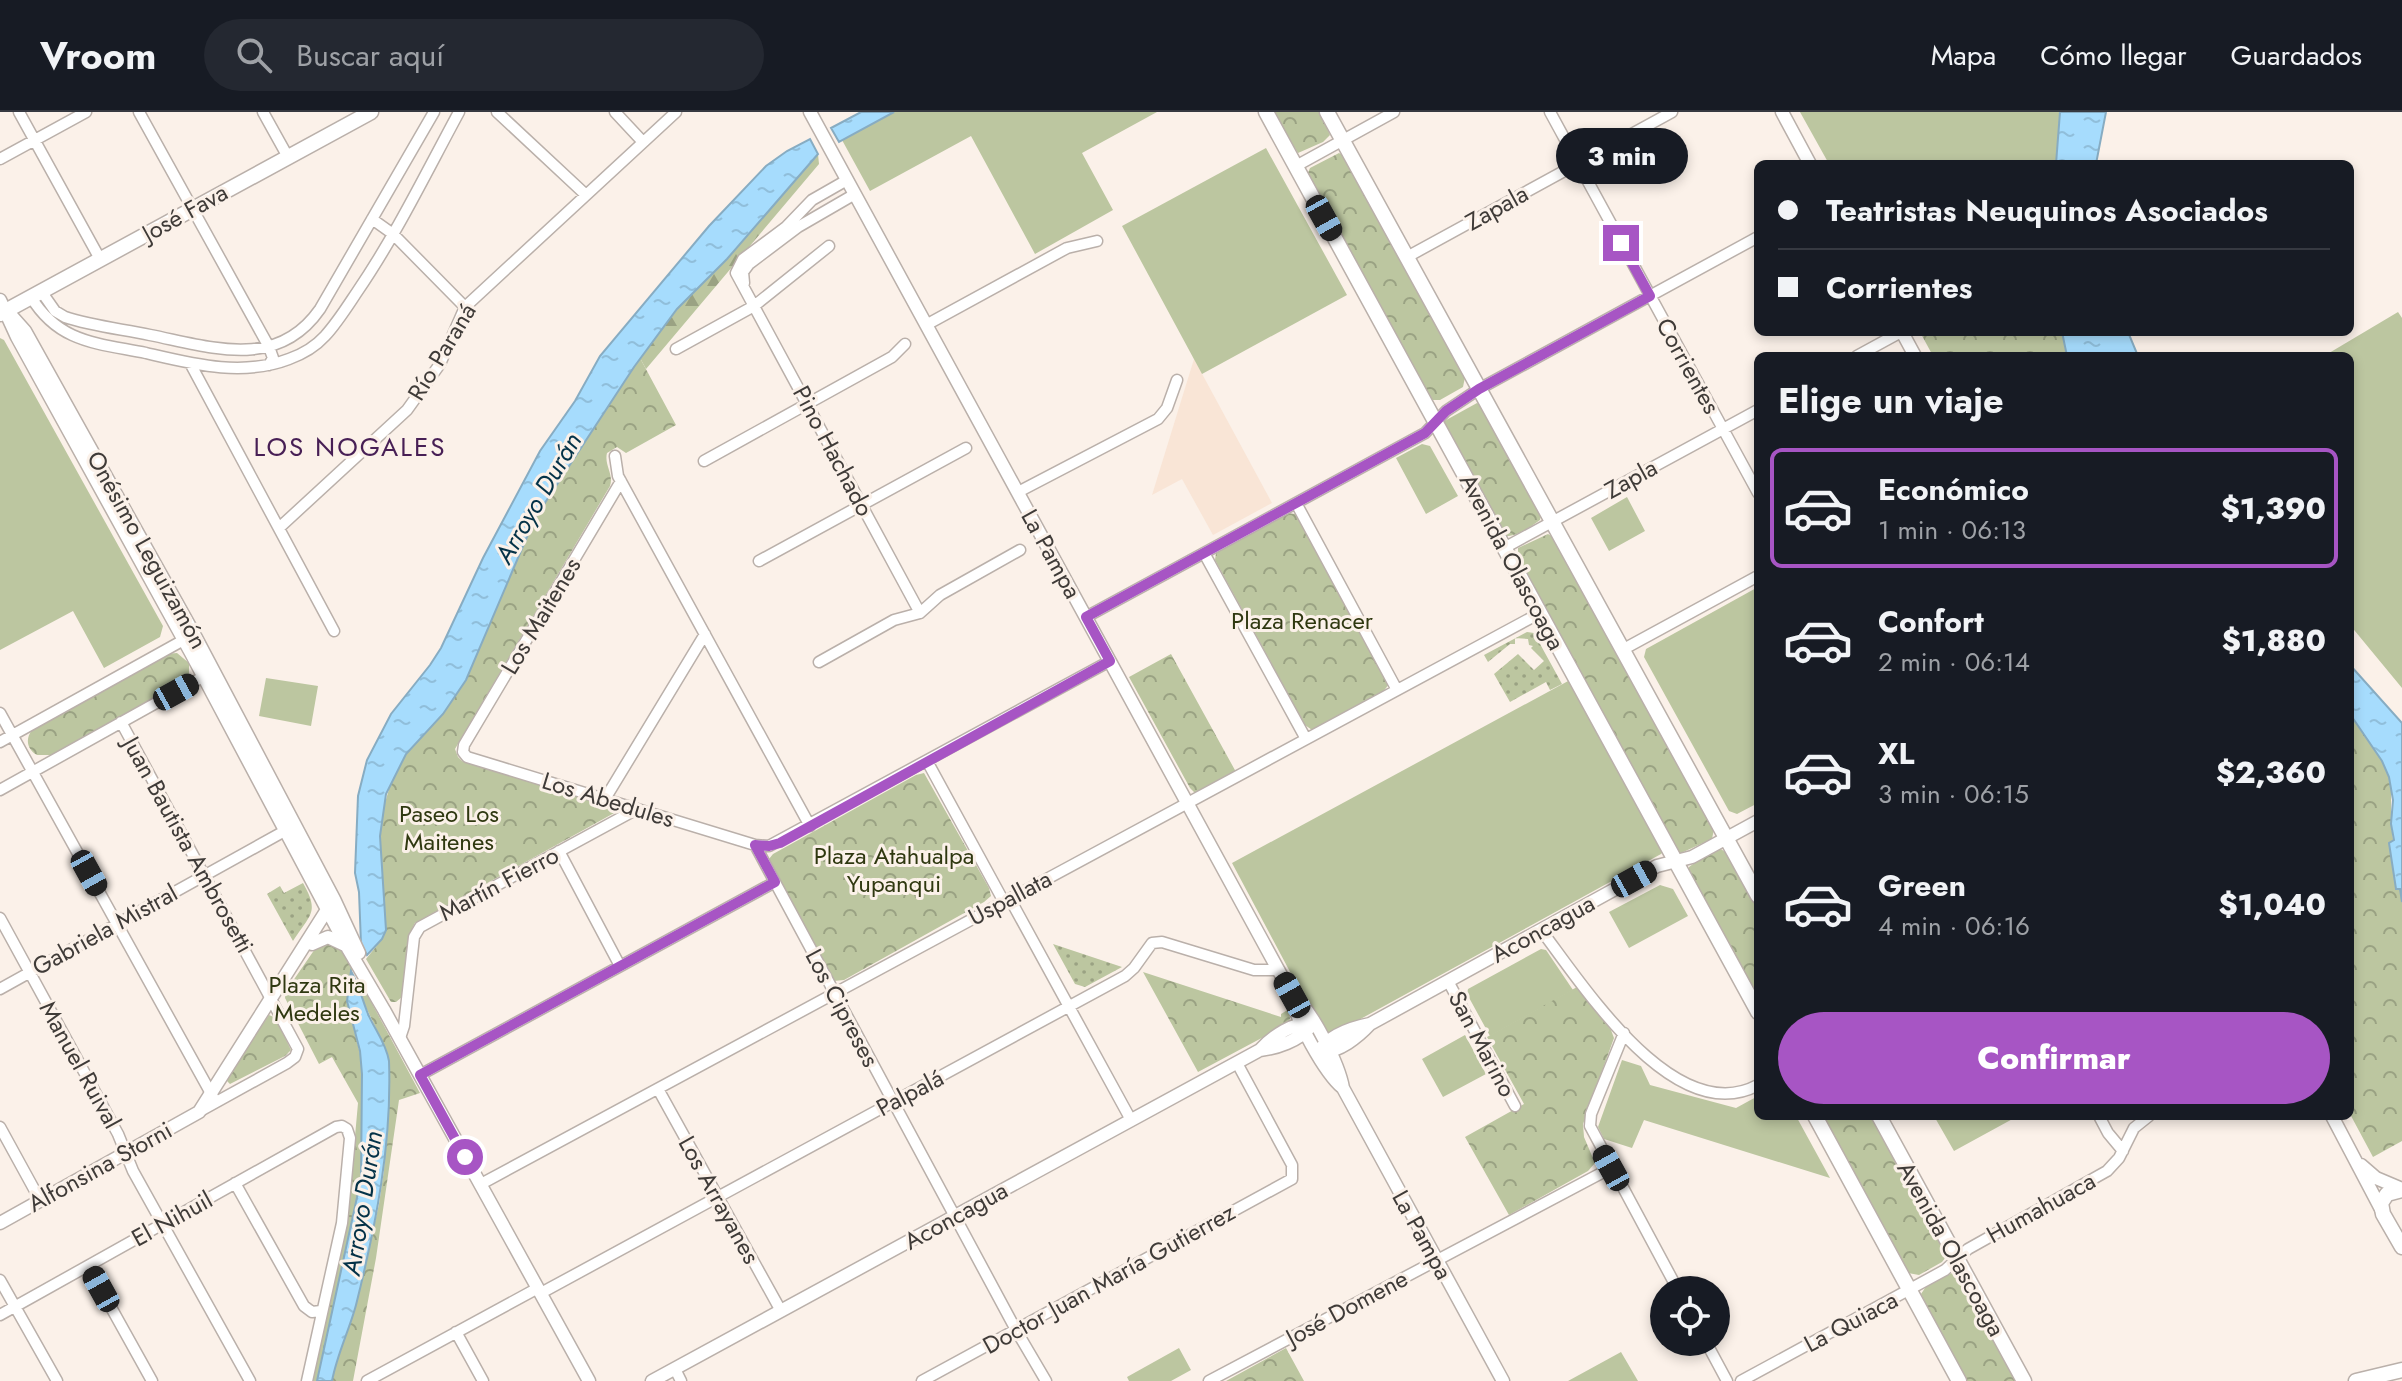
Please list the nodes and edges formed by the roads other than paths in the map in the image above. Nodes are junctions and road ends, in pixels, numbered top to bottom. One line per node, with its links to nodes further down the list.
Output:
1 (19, 112): 18 (street)
2 (86, 112): 18 (street)
3 (139, 112): 29 (street)
4 (263, 112): 21 (street)
5 (371, 112): 21 (main road, José Fava)
6 (434, 112): 30 (street)
7 (459, 112): 31 (street)
8 (497, 112): 28 (street)
9 (615, 112): 20 (street)
10 (676, 112): 20 (street, Río Paraná)
11 (810, 112): 26 (street, La Pampa)
12 (1266, 112): 25 (main road, Avenida Olascoaga)
13 (1327, 112): 19 (main road)
14 (1394, 112): 19 (street)
15 (1550, 112): 24 (street, Corrientes)
16 (1672, 112): 24 (street, Zapala)
17 (1782, 112): 23 (street)
18 (35, 140): 22 (street); 36 (street)
19 (1343, 140): 25 (street); 35 (main road)
20 (643, 142): 28 (street, Río Paraná)
21 (288, 157): 29 (main road, José Fava)
22 (0, 159)
23 (1808, 160)
24 (1578, 163): 35 (street, Zapala); 39 (street, Corrientes)
25 (1296, 166): 57 (main road, Avenida Olascoaga)
26 (845, 177): 27 (street, La Pampa); 37 (street)
27 (855, 194): 37 (street); 44 (street, La Pampa)
28 (586, 195): 41 (street, Río Paraná)
29 (192, 209): 36 (main road, José Fava); 48 (street)
30 (372, 219): 31 (street); 48 (street)
31 (393, 234): 41 (street); 52 (street)
32 (1754, 239): 39 (street)
33 (1097, 241): 44 (street)
34 (829, 246): 40 (street)
35 (1407, 257): 54 (main road)
36 (100, 259): 38 (main road, José Fava)
37 (745, 289): 40 (street, Pino Hachado)
38 (36, 294): 42 (main road, José Fava); 43 (street); 46 (street)
39 (1650, 296): 54 (street); 58 (street, Corrientes)
40 (754, 306): 49 (street); 55 (street, Pino Hachado)
41 (465, 307): 68 (street, Río Paraná)
42 (2, 308): 79 (street, Onésimo Leguizamón)
43 (77, 320): 46 (street); 48 (street)
44 (926, 325): 64 (street, La Pampa)
45 (1894, 336): 50 (street)
46 (73, 337): 51 (street)
47 (905, 344): 55 (street)
48 (269, 347): 52 (street)
49 (676, 349)
50 (1864, 352)
51 (190, 363): 52 (street); 68 (street)
52 (269, 365)
53 (1177, 380): 64 (street)
54 (1479, 389): 57 (street); 67 (main road)
55 (807, 404): 61 (street); 66 (street, Pino Hachado)
56 (1754, 412): 58 (street, Zapla)
57 (1436, 420): 65 (street); 69 (main road, Avenida Olascoaga)
58 (1723, 429): 63 (street, Corrientes); 67 (street, Zapla)
59 (966, 448): 66 (street)
60 (615, 456): 62 (street)
61 (704, 461)
62 (621, 481): 78 (street); 90 (street, Los Maitenes)
63 (1754, 486)
64 (1018, 492): 76 (street, La Pampa)
65 (1296, 503): 71 (street); 84 (street)
66 (862, 505): 72 (street); 74 (street, Pino Hachado)
67 (1552, 522): 69 (street, Zapla); 80 (main road)
68 (280, 527): 77 (street)
69 (1504, 548): 75 (main road, Avenida Olascoaga)
70 (1020, 550): 74 (street)
71 (1204, 553): 76 (street); 88 (street)
72 (759, 561)
73 (1754, 578): 80 (street)
74 (920, 613): 82 (street)
75 (1540, 613): 84 (street, Uspallata); 103 (main road, Avenida Olascoaga)
76 (1086, 617): 81 (street, La Pampa)
77 (334, 631)
78 (705, 634): 94 (street); 98 (street)
79 (189, 637): 83 (street, Onésimo Leguizamón); 87 (street)
80 (1622, 650): 100 (main road)
81 (1110, 661): 91 (street); 95 (street, La Pampa)
82 (819, 662)
83 (208, 674): 86 (street); 99 (street, Onésimo Leguizamón)
84 (1397, 690): 88 (street, Uspallata)
85 (0, 713): 87 (street)
86 (121, 722): 92 (street); 104 (street, Juan Bautista Ambrosetti)
87 (12, 735): 89 (street); 92 (street)
88 (1306, 739): 95 (street, Uspallata)
89 (0, 742)
90 (463, 752): 94 (street, Los Abedules)
91 (927, 761): 98 (street); 107 (street)
92 (32, 772): 93 (street); 110 (street)
93 (0, 790)
94 (605, 799): 96 (street, Los Abedules)
95 (1187, 803): 107 (street, Uspallata); 115 (street, La Pampa)
96 (637, 809): 101 (street, Los Abedules); 102 (street, Martín Fierro)
97 (1754, 823): 100 (street, Aconcagua)
98 (810, 826): 101 (street)
99 (290, 827): 104 (street, Gabriela Mistral); 108 (street, Onésimo Leguizamón)
100 (1726, 838): 103 (street, Aconcagua); 106 (main road)
101 (755, 845): 105 (street, Los Cipreses)
102 (559, 851): 114 (street); 127 (street, Martín Fierro)
103 (1676, 861): 111 (street, Aconcagua); 122 (main road, Avenida Olascoaga)
104 (205, 875): 110 (street, Gabriela Mistral); 121 (street, Juan Bautista Ambrosetti)
105 (775, 882): 114 (street); 120 (street, Los Cipreses)
106 (1754, 889)
107 (1007, 900): 120 (street, Uspallata); 123 (street)
108 (333, 907): 112 (street, Alfonsina Storni); 113 (street, Onésimo Leguizamón); 117 (street, Alfonsina Storni); 124 (street, Onésimo Leguizamón)
109 (0, 918): 116 (street, Manuel Ruival)
110 (117, 924): 116 (street, Gabriela Mistral); 134 (street)
111 (1541, 930): 118 (street, Aconcagua); 126 (street)
112 (312, 944): 113 (street); 117 (street, Alfonsina Storni)
113 (347, 947): 124 (street, Onésimo Leguizamón)
114 (620, 966): 131 (street)
115 (1279, 970): 123 (street, Palpalá); 125 (street, La Pampa)
116 (30, 973): 119 (street, Gabriela Mistral); 145 (street, Manuel Ruival)
117 (288, 974): 121 (street, Alfonsina Storni)
118 (1448, 981): 128 (street, Aconcagua); 136 (street, San Marino)
119 (0, 989)
120 (834, 993): 133 (street, Uspallata); 135 (street, Los Cipreses)
121 (272, 998): 129 (street, Juan Bautista Ambrosetti); 134 (street, Alfonsina Storni)
122 (1754, 1005)
123 (1069, 1007): 135 (street, Palpalá); 137 (street)
124 (384, 1010): 127 (street, Onésimo Leguizamón)
125 (1307, 1026): 128 (street, La Pampa); 130 (street, Aconcagua)
126 (1624, 1033): 132 (street); 147 (street)
127 (400, 1038): 131 (street, Onésimo Leguizamón)
128 (1324, 1049): 159 (street, La Pampa)
129 (297, 1053): 134 (street, Alfonsina Storni)
130 (1237, 1063): 137 (street, Aconcagua); 169 (street, Doctor Juan María Gutierrez)
131 (420, 1075): 149 (street, Onésimo Leguizamón)
132 (1754, 1086)
133 (658, 1089): 149 (street, Uspallata); 151 (street, Los Arrayanes)
134 (213, 1098): 145 (street, Alfonsina Storni)
135 (893, 1102): 151 (street, Palpalá); 154 (street, Los Cipreses)
136 (1515, 1106)
137 (1131, 1120): 154 (street, Aconcagua)
138 (1817, 1120): 164 (main road)
139 (1881, 1120): 158 (main road, Avenida Olascoaga)
140 (2102, 1120): 144 (street)
141 (2144, 1120): 144 (street, Humahuaca)
142 (2334, 1120): 146 (street)
143 (0, 1127): 152 (street)
144 (2123, 1151): 158 (street, Humahuaca)
145 (126, 1153): 152 (street, Alfonsina Storni); 156 (street, Manuel Ruival)
146 (2354, 1157): 150 (street); 153 (street)
147 (1611, 1168): 159 (street, José Domene); 161 (street)
148 (235, 1183): 156 (street, El Nihuil); 166 (street); 166 (street, El Nihuil)
149 (481, 1184): 163 (street, Onésimo Leguizamón)
150 (2402, 1189): 153 (main road)
151 (718, 1197): 163 (street, Palpalá); 167 (street, Los Arrayanes)
152 (40, 1200): 155 (street, Alfonsina Storni)
153 (2383, 1214): 157 (main road)
154 (955, 1216): 167 (street, Aconcagua); 169 (street, Los Cipreses)
155 (0, 1223)
156 (163, 1224): 160 (street, El Nihuil); 178 (street, Manuel Ruival)
157 (2402, 1247)
158 (1957, 1259): 164 (street, La Quiaca); 191 (main road, Avenida Olascoaga)
159 (1436, 1260): 175 (street, La Pampa); 187 (street, José Domene)
160 (88, 1266): 165 (street, El Nihuil); 177 (street)
161 (1670, 1276)
162 (0, 1280): 165 (street)
163 (539, 1290): 170 (street, Palpalá); 182 (street, Onésimo Leguizamón)
164 (1910, 1290): 189 (street, La Quiaca); 190 (main road)
165 (15, 1307): 168 (street, El Nihuil); 176 (street)
166 (321, 1311): 179 (street)
167 (781, 1311): 172 (street, Aconcagua)
168 (0, 1315)
169 (1016, 1330): 185 (street, Doctor Juan María Gutierrez); 186 (street, Los Cipreses)
170 (456, 1332): 174 (street, Palpalá); 181 (street)
171 (1714, 1356): 188 (street)
172 (675, 1369): 183 (street, Aconcagua); 184 (street)
173 (2402, 1370): 192 (main road)
174 (382, 1378): 180 (street, Palpalá)
175 (1500, 1380)
176 (57, 1381)
177 (152, 1381)
178 (250, 1381)
179 (307, 1381)
180 (367, 1381)
181 (483, 1381)
182 (589, 1381)
183 (652, 1381)
184 (681, 1381)
185 (922, 1381)
186 (1046, 1381)
187 (1209, 1381)
188 (1727, 1381)
189 (1741, 1381)
190 (1959, 1381)
191 (2024, 1381)
192 (2356, 1381)

